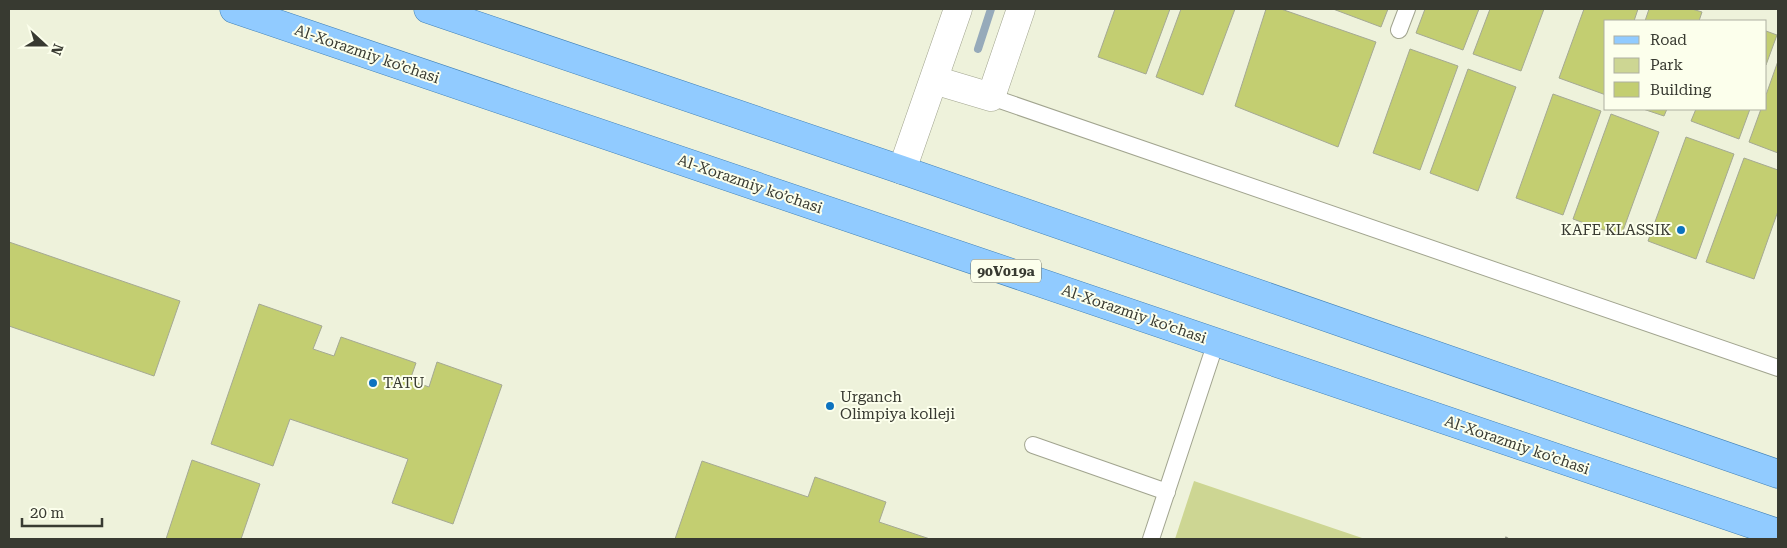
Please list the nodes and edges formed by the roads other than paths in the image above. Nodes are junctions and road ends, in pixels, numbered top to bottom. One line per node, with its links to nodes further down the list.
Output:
1 (234, 9): 10 (main road, Al-Xorazmiy ko’chasi / 90V019a)
2 (428, 9): 9 (main road)
3 (958, 9): 7 (street)
4 (1020, 9): 8 (street)
5 (1407, 9): 6 (lane)
6 (1399, 30)
7 (934, 80): 8 (street); 9 (street)
8 (991, 97): 11 (lane)
9 (902, 170): 13 (main road)
10 (1216, 342): 14 (lane); 15 (main road, Al-Xorazmiy ko’chasi / 90V019a)
11 (1778, 368)
12 (1034, 445): 14 (lane)
13 (1778, 474)
14 (1167, 492): 16 (lane)
15 (1778, 533)
16 (1151, 539)

